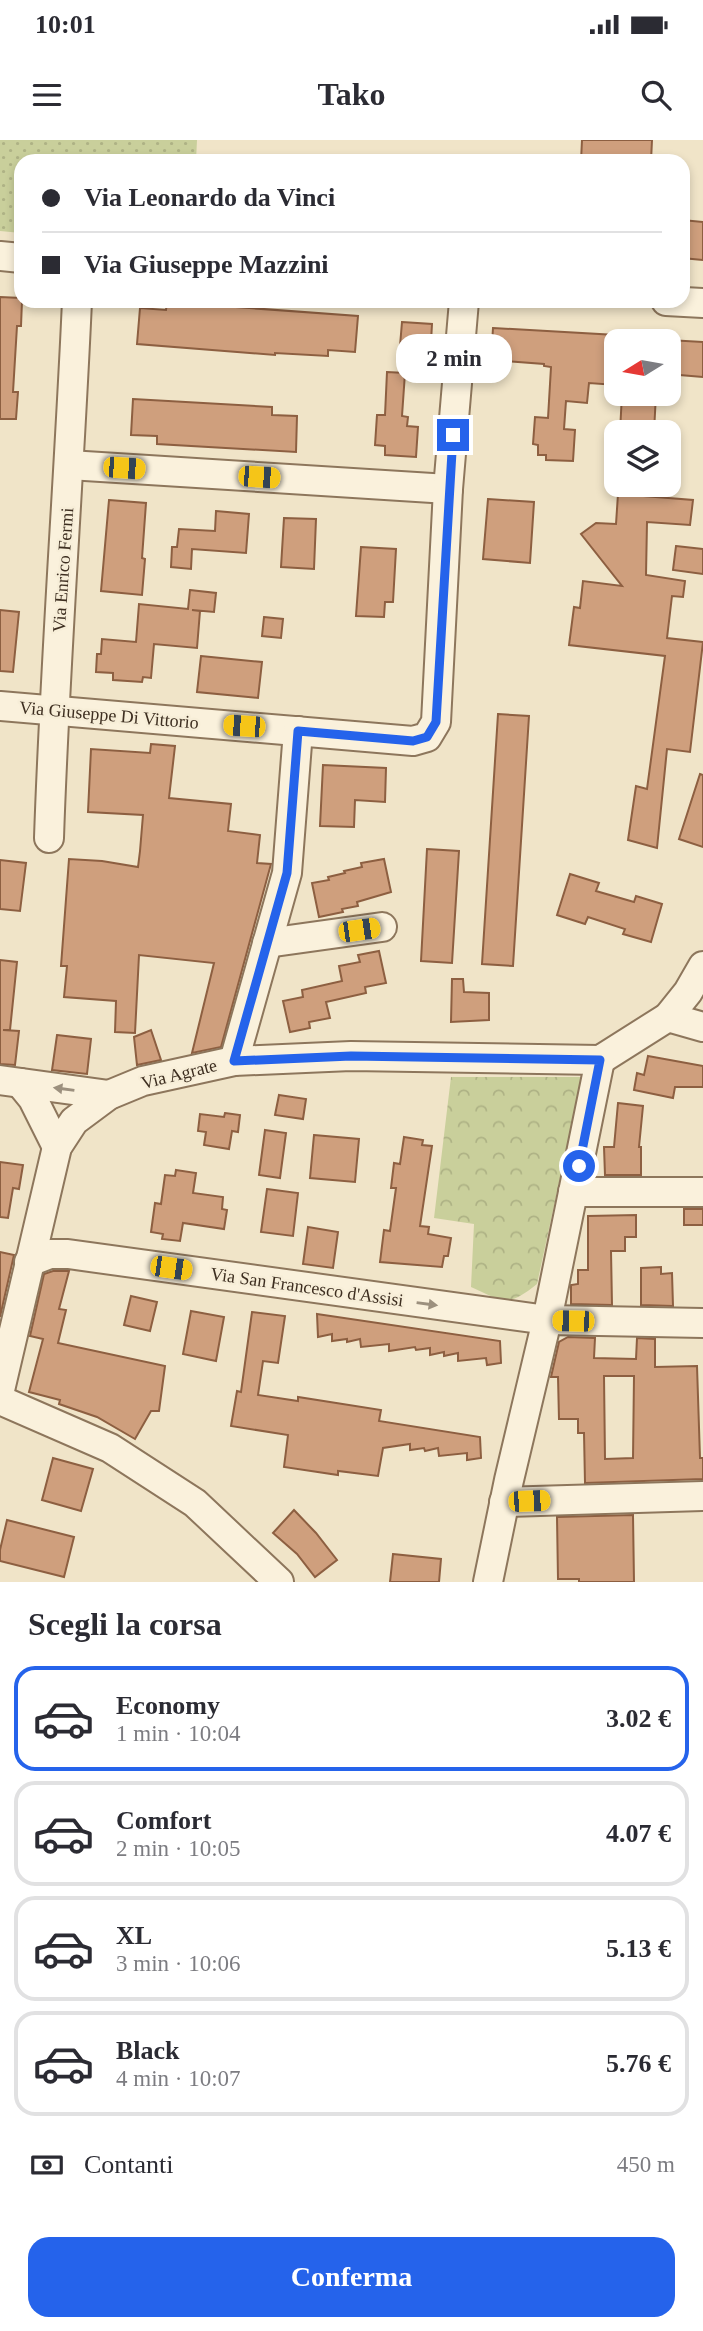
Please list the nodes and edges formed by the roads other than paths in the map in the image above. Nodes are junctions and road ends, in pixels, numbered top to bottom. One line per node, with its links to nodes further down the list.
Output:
1 (77, 308): 3 (street, Via Enrico Fermi)
2 (463, 308): 4 (street)
3 (69, 465): 4 (street); 6 (street, Via Enrico Fermi)
4 (448, 489): 7 (street, Via Giuseppe Di Vittorio)
5 (0, 706): 6 (street, Via Giuseppe Di Vittorio)
6 (53, 711): 7 (street, Via Giuseppe Di Vittorio); 8 (street, Via Enrico Fermi)
7 (298, 731): 10 (street)
8 (49, 838)
9 (382, 927): 10 (street)
10 (267, 943): 15 (street)
11 (703, 966): 12 (street)
12 (668, 1017): 13 (street); 14 (street)
13 (703, 1027)
14 (600, 1060): 15 (street, Via Agrate); 19 (street)
15 (234, 1061): 17 (street, Via Agrate)
16 (10, 1082): 17 (street, one-way to 16); 18 (street)
17 (109, 1095): 18 (street, Via Agrate)
18 (57, 1147): 21 (street, Via Agrate)
19 (573, 1192): 20 (street); 24 (street)
20 (703, 1192)
21 (42, 1210): 22 (street); 23 (street, Via Agrate)
22 (68, 1254): 23 (street, Via San Francesco d'Assisi); 24 (street, Via San Francesco d'Assisi, one-way to 24)
23 (29, 1262): 26 (street, Via Agrate)
24 (547, 1320): 25 (street, Via San Francesco d'Assisi); 29 (street)
25 (703, 1324)
26 (0, 1390)
27 (0, 1400): 30 (street)
28 (703, 1496): 29 (street)
29 (504, 1502): 31 (street)
30 (279, 1582)
31 (488, 1582)

